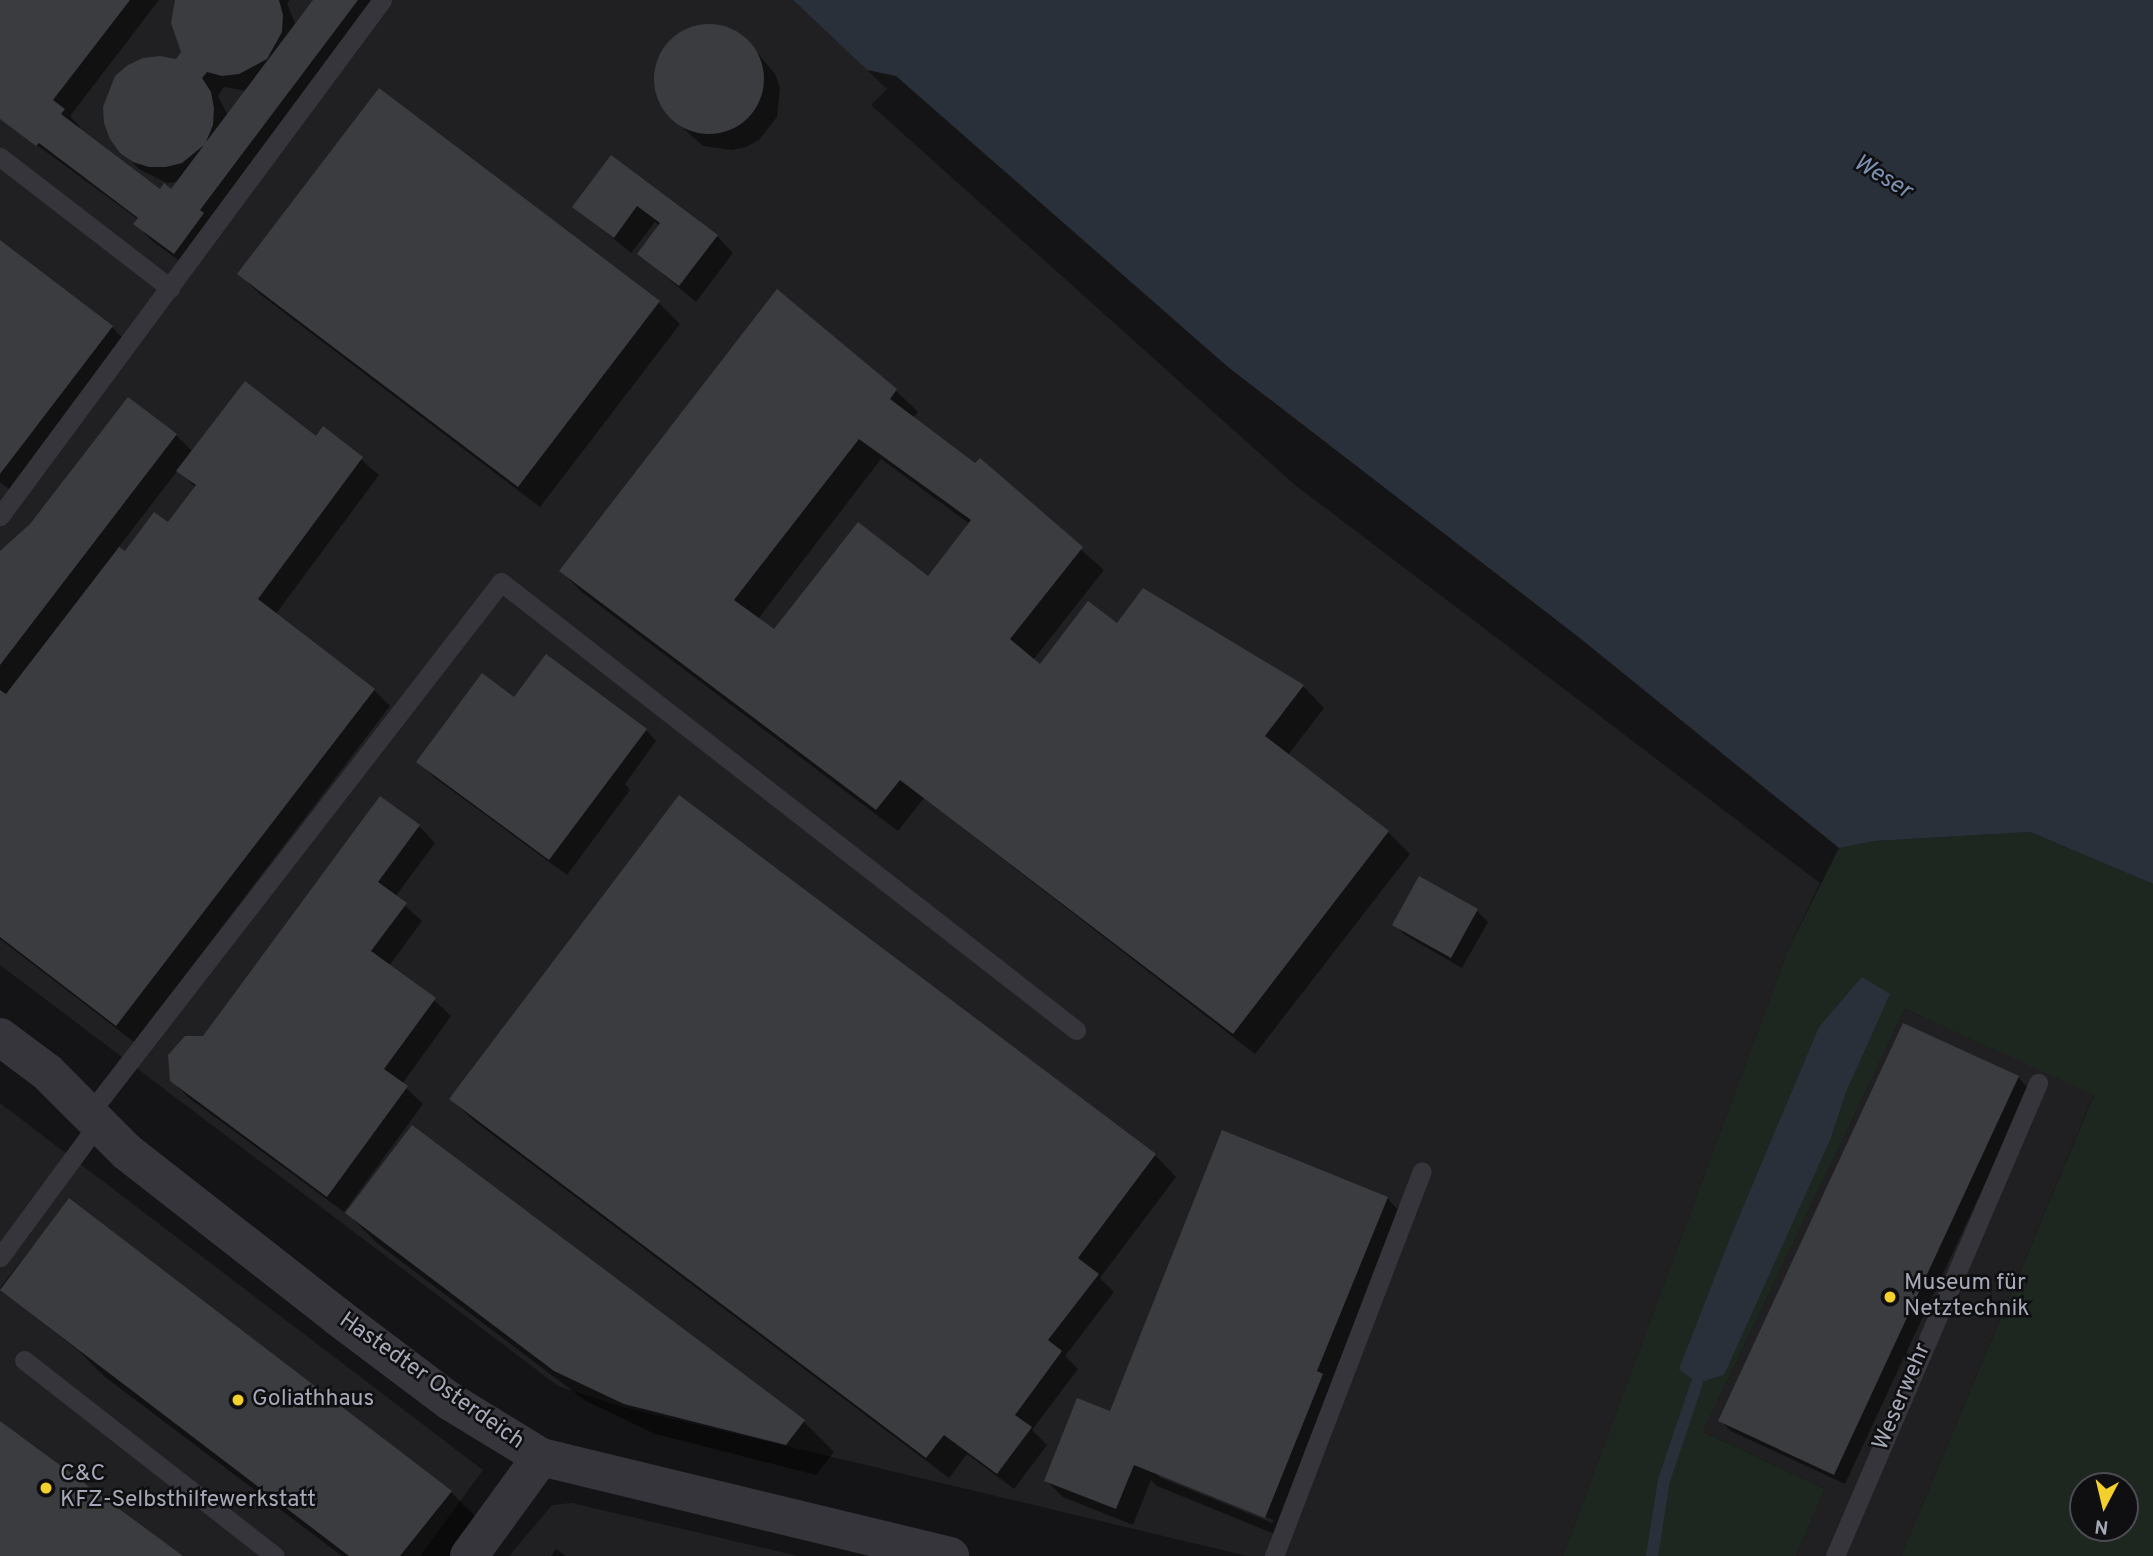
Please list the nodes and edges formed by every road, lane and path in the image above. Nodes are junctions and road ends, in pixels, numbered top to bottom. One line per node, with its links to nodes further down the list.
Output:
1 (382, 0): 3 (lane)
2 (0, 158): 3 (lane)
3 (170, 288): 4 (lane)
4 (0, 516)
5 (1076, 1030): 8 (lane)
6 (0, 1037): 8 (street, Hastedter Osterdeich)
7 (2038, 1083): 17 (lane, Weserwehr)
8 (93, 1119): 10 (lane); 12 (street, Hastedter Osterdeich)
9 (1422, 1171): 16 (lane)
10 (0, 1257)
11 (24, 1360): 13 (lane)
12 (541, 1457): 14 (street); 15 (street, Hastedter Osterdeich)
13 (275, 1556)
14 (469, 1556)
15 (950, 1556)
16 (1274, 1556)
17 (1835, 1556)

